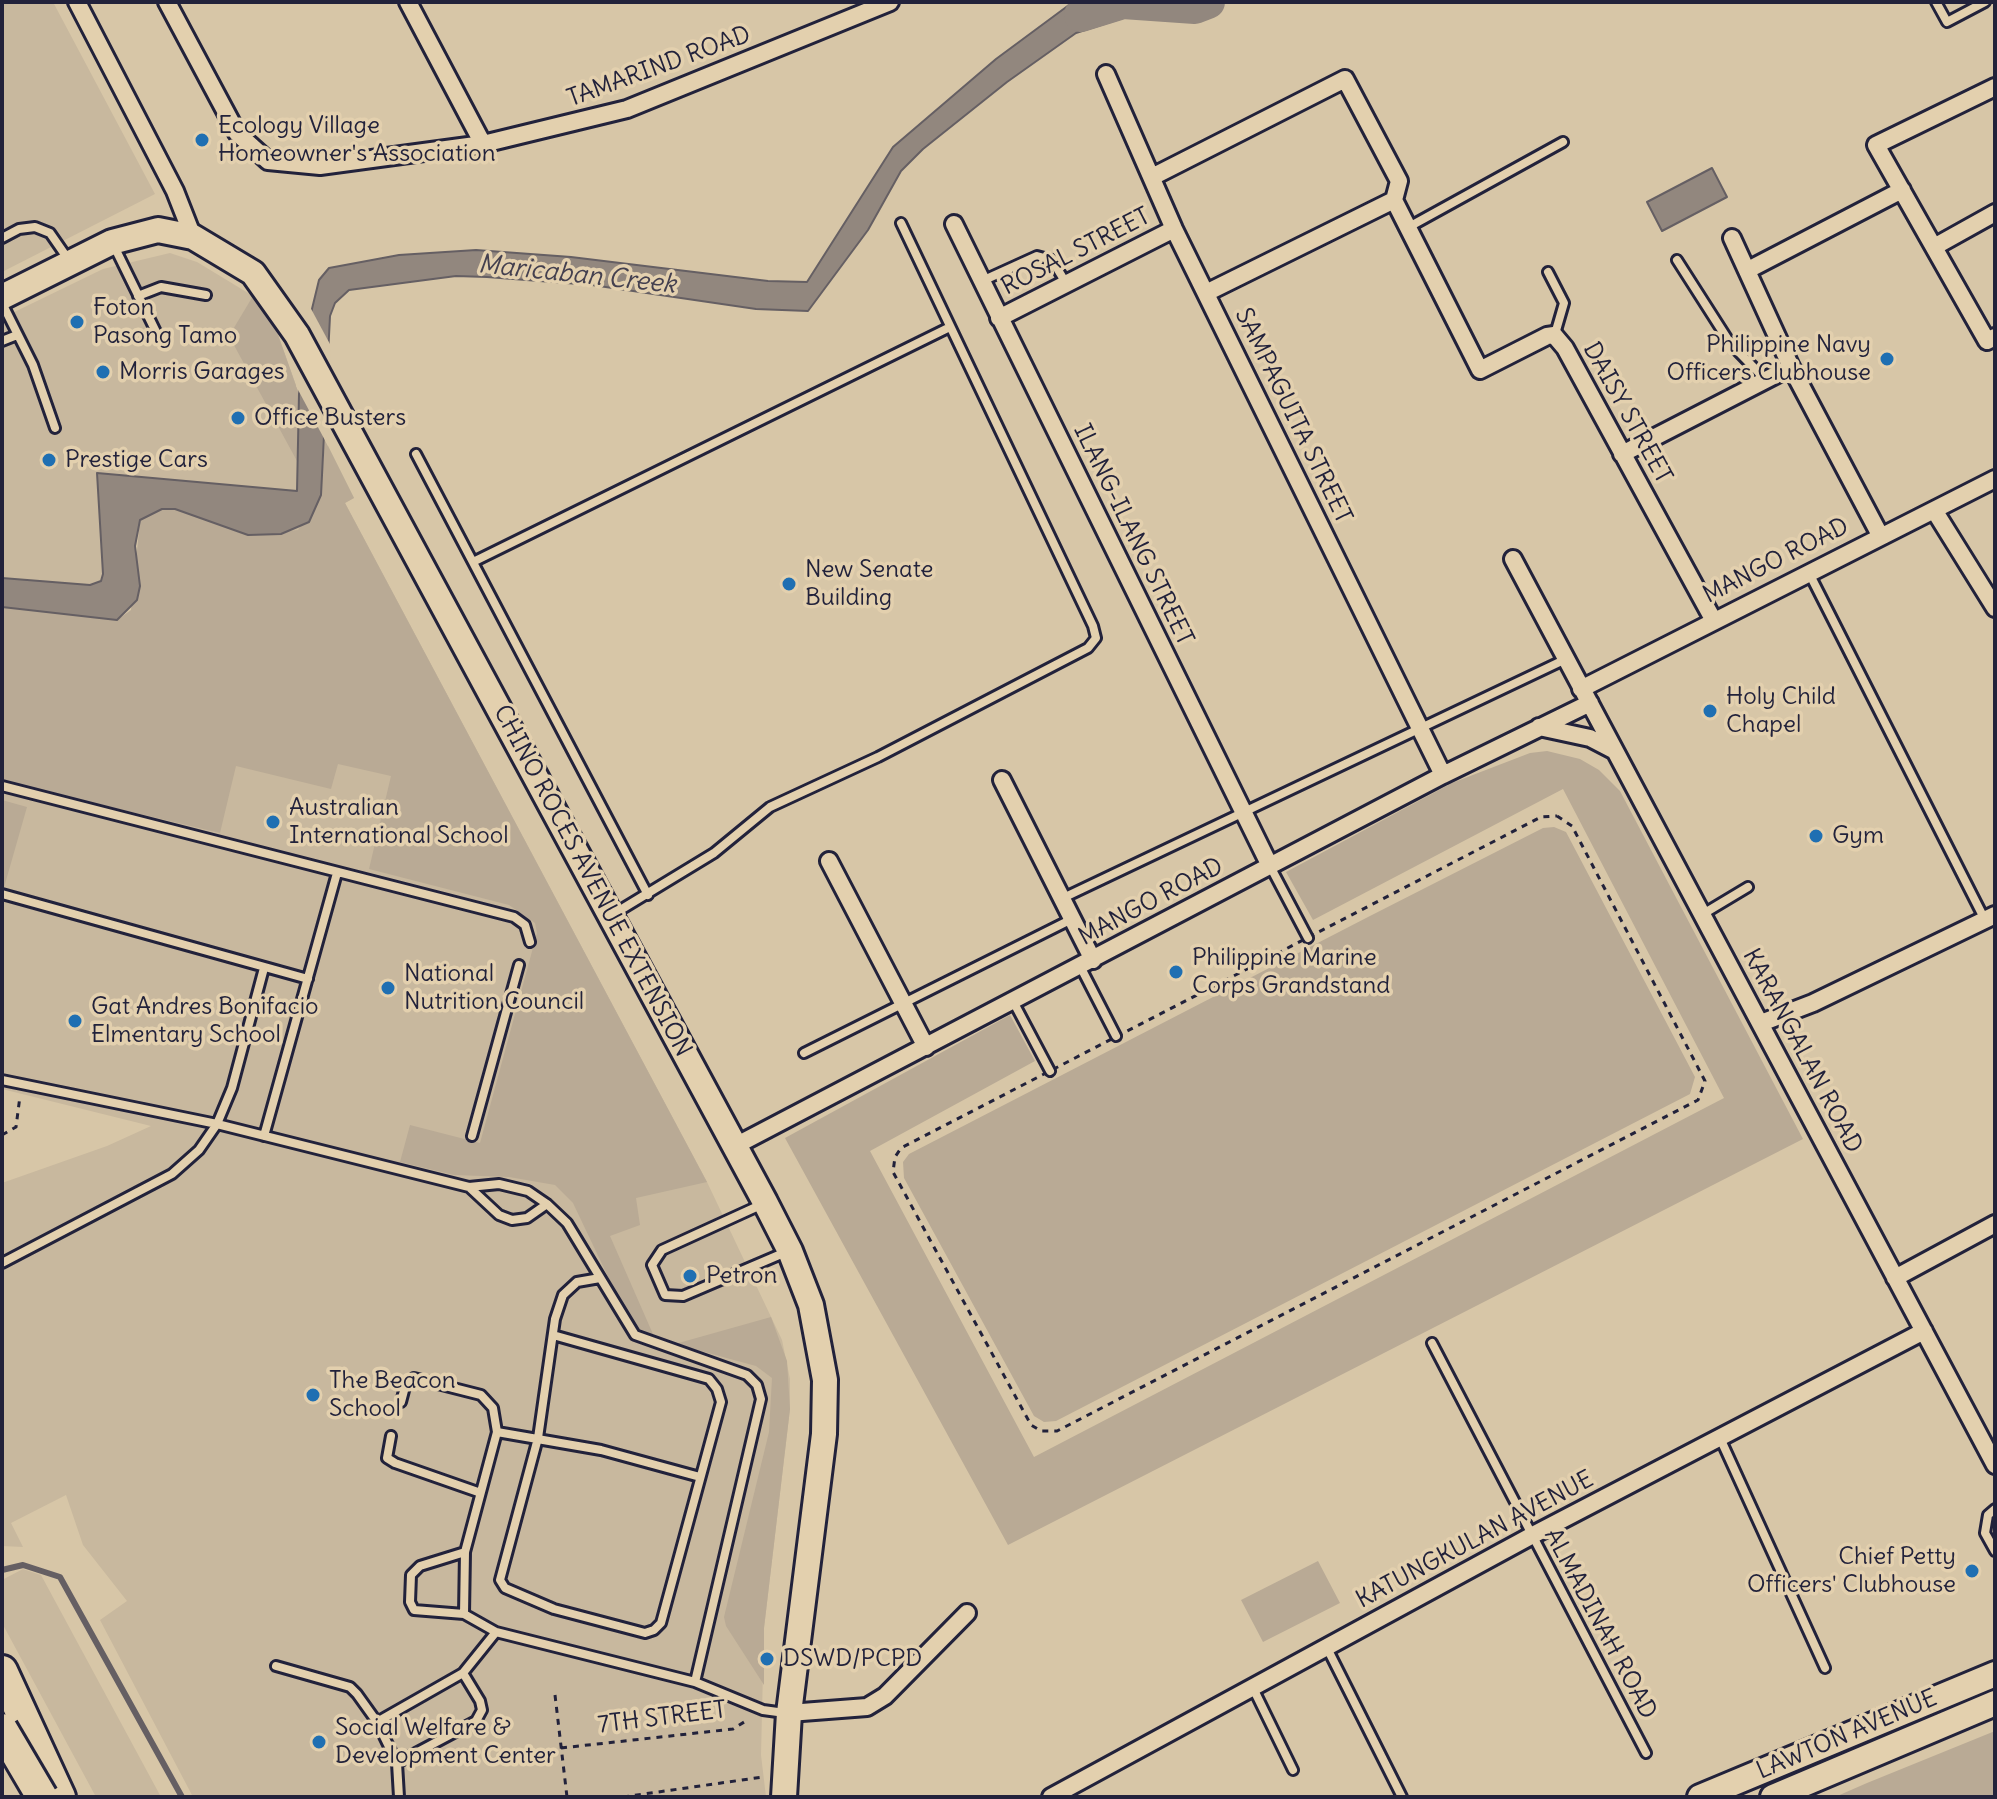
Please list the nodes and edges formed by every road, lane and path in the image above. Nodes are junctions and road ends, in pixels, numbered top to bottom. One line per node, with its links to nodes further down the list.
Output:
1 (77, 2): 19 (street)
2 (167, 2): 10 (street, TAMARIND ROAD)
3 (890, 2): 10 (street, TAMARIND ROAD)
4 (1936, 2): 5 (lane)
5 (1985, 2)
6 (410, 3): 10 (street)
7 (1106, 74): 11 (street, SAMPAGUITA STREET)
8 (1995, 87): 12 (street)
9 (1563, 142): 17 (lane)
10 (483, 144)
11 (1152, 177): 13 (street, DAISY STREET); 18 (street, SAMPAGUITA STREET)
12 (1902, 190): 23 (street); 26 (street)
13 (1394, 200): 17 (street, DAISY STREET); 30 (street)
14 (1995, 213): 23 (street)
15 (901, 223): 36 (lane)
16 (954, 224): 28 (street, ILANG-ILANG STREET)
17 (1407, 228): 38 (street, DAISY STREET)
18 (1174, 229): 29 (street, ROSAL STREET); 30 (street, SAMPAGUITA STREET)
19 (193, 237): 22 (main road, CHINO ROCES AVENUE EXTENSION); 72 (main road, CHINO ROCES AVENUE EXTENSION)
20 (2, 238): 25 (lane)
21 (1732, 238): 26 (street)
22 (112, 242): 25 (main road, CHINO ROCES AVENUE EXTENSION); 32 (lane)
23 (1934, 247): 39 (street)
24 (1677, 260): 43 (lane)
25 (69, 262): 33 (main road, CHINO ROCES AVENUE EXTENSION)
26 (1748, 270): 42 (street)
27 (1548, 272): 38 (lane)
28 (982, 282): 29 (lane); 35 (street, ILANG-ILANG STREET)
29 (1066, 283): 35 (street, ROSAL STREET)
30 (1206, 293): 58 (street, SAMPAGUITA STREET)
31 (206, 295): 32 (lane)
32 (138, 296): 40 (lane)
33 (2, 297)
34 (2, 303): 37 (lane)
35 (999, 318): 63 (street, ILANG-ILANG STREET)
36 (950, 327): 51 (lane); 69 (lane)
37 (17, 335): 41 (lane); 44 (lane)
38 (1554, 335): 46 (street, DAISY STREET)
39 (1995, 337)
40 (160, 340)
41 (2, 341)
42 (1791, 367): 43 (street); 49 (street)
43 (1764, 378): 46 (street)
44 (55, 428)
45 (416, 454): 51 (lane)
46 (1622, 454): 54 (street, DAISY STREET)
47 (1995, 479): 48 (street, MANGO ROAD)
48 (1934, 510): 49 (street, MANGO ROAD); 53 (street)
49 (1880, 535): 52 (street, MANGO ROAD)
50 (1513, 559): 55 (street, KARANGALAN ROAD)
51 (473, 562): 69 (lane)
52 (1808, 573): 54 (street, MANGO ROAD); 73 (lane)
53 (1995, 608)
54 (1714, 621): 56 (street, MANGO ROAD)
55 (1566, 659): 56 (street, KARANGALAN ROAD); 58 (lane)
56 (1586, 696): 57 (street, MANGO ROAD); 59 (street, KARANGALAN ROAD)
57 (1537, 727): 59 (street); 60 (street, MANGO ROAD)
58 (1419, 729): 60 (street, SAMPAGUITA STREET); 63 (lane)
59 (1615, 751): 71 (street, KARANGALAN ROAD)
60 (1443, 775): 65 (street, MANGO ROAD)
61 (1002, 780): 70 (street)
62 (2, 786): 66 (lane)
63 (1242, 812): 65 (street, ILANG-ILANG STREET); 70 (lane)
64 (829, 861): 81 (street)
65 (1270, 866): 75 (lane); 77 (street, MANGO ROAD)
66 (337, 873): 76 (lane); 80 (lane)
67 (1748, 887): 71 (lane)
68 (2, 894): 79 (lane)
69 (648, 895): 72 (lane)
70 (1062, 899): 74 (street)
71 (1703, 914): 83 (street, KARANGALAN ROAD)
72 (611, 916): 94 (main road, CHINO ROCES AVENUE EXTENSION)
73 (1990, 918): 83 (street)
74 (1072, 919): 77 (street); 81 (lane)
75 (1308, 938): 84 (path); 87 (path)
76 (530, 942)
77 (1086, 963): 82 (street, MANGO ROAD); 84 (lane)
78 (519, 965): 93 (lane)
79 (264, 968): 80 (lane); 90 (lane)
80 (308, 979): 92 (lane)
81 (904, 1003): 85 (street); 86 (lane)
82 (1014, 1003): 85 (street, MANGO ROAD); 87 (lane)
83 (1761, 1023): 102 (street, KARANGALAN ROAD)
84 (1116, 1036): 87 (path)
85 (926, 1047): 94 (street, MANGO ROAD)
86 (804, 1053)
87 (1050, 1071)
88 (2, 1080): 89 (lane)
89 (21, 1085): 90 (lane); 91 (path)
90 (217, 1124): 92 (lane); 100 (lane)
91 (2, 1135)
92 (264, 1136): 95 (lane)
93 (472, 1136)
94 (735, 1146): 96 (main road, CHINO ROCES AVENUE EXTENSION)
95 (469, 1187): 97 (lane); 97 (lane)
96 (765, 1202): 99 (main road, CHINO ROCES AVENUE EXTENSION); 99 (lane)
97 (547, 1204): 101 (lane)
98 (1995, 1224): 102 (street)
99 (790, 1251): 132 (main road, CHINO ROCES AVENUE EXTENSION)
100 (2, 1263)
101 (600, 1278): 104 (lane); 127 (lane)
102 (1895, 1278): 103 (street, KARANGALAN ROAD)
103 (1924, 1331): 110 (street, KATUNGKULAN AVENUE); 111 (street, KARANGALAN ROAD)
104 (553, 1335): 109 (lane); 112 (lane)
105 (1432, 1343): 115 (lane, ALMADINAH ROAD)
106 (401, 1402): 107 (lane)
107 (497, 1432): 109 (lane); 113 (lane)
108 (391, 1436): 113 (lane)
109 (538, 1438): 112 (lane); 112 (lane)
110 (1720, 1438): 115 (street, KATUNGKULAN AVENUE); 123 (lane)
111 (1995, 1465)
112 (700, 1477)
113 (478, 1492): 117 (lane)
114 (1995, 1509): 116 (lane)
115 (1531, 1536): 121 (street, KATUNGKULAN AVENUE); 137 (lane, ALMADINAH ROAD)
116 (1995, 1551)
117 (465, 1552): 119 (lane); 119 (lane)
118 (967, 1613): 132 (street)
119 (464, 1614): 120 (lane)
120 (496, 1632): 125 (lane); 127 (lane)
121 (1326, 1647): 128 (street, KATUNGKULAN AVENUE); 147 (lane)
122 (276, 1666): 134 (lane)
123 (1825, 1668)
124 (2, 1671): 143 (highway)
125 (463, 1673): 134 (lane); 138 (lane)
126 (1995, 1674): 148 (main road, LAWTON AVENUE)
127 (695, 1682): 131 (lane)
128 (1252, 1686): 139 (lane); 141 (street, KATUNGKULAN AVENUE)
129 (555, 1695): 136 (path)
130 (1995, 1703): 149 (main road, LAWTON AVENUE)
131 (759, 1707): 132 (lane); 136 (path, 7TH STREET)
132 (789, 1713): 140 (main road, CHINO ROCES AVENUE EXTENSION)
133 (2, 1722): 142 (highway)
134 (377, 1722): 138 (lane)
135 (2, 1729): 142 (highway, bridge)
136 (561, 1748): 145 (path)
137 (1646, 1753)
138 (397, 1763): 144 (lane)
139 (1293, 1770)
140 (783, 1786): 146 (path)
141 (1057, 1796)
142 (41, 1797)
143 (60, 1797)
144 (399, 1797)
145 (567, 1797)
146 (623, 1797)
147 (1402, 1797)
148 (1700, 1797)
149 (1773, 1797)

